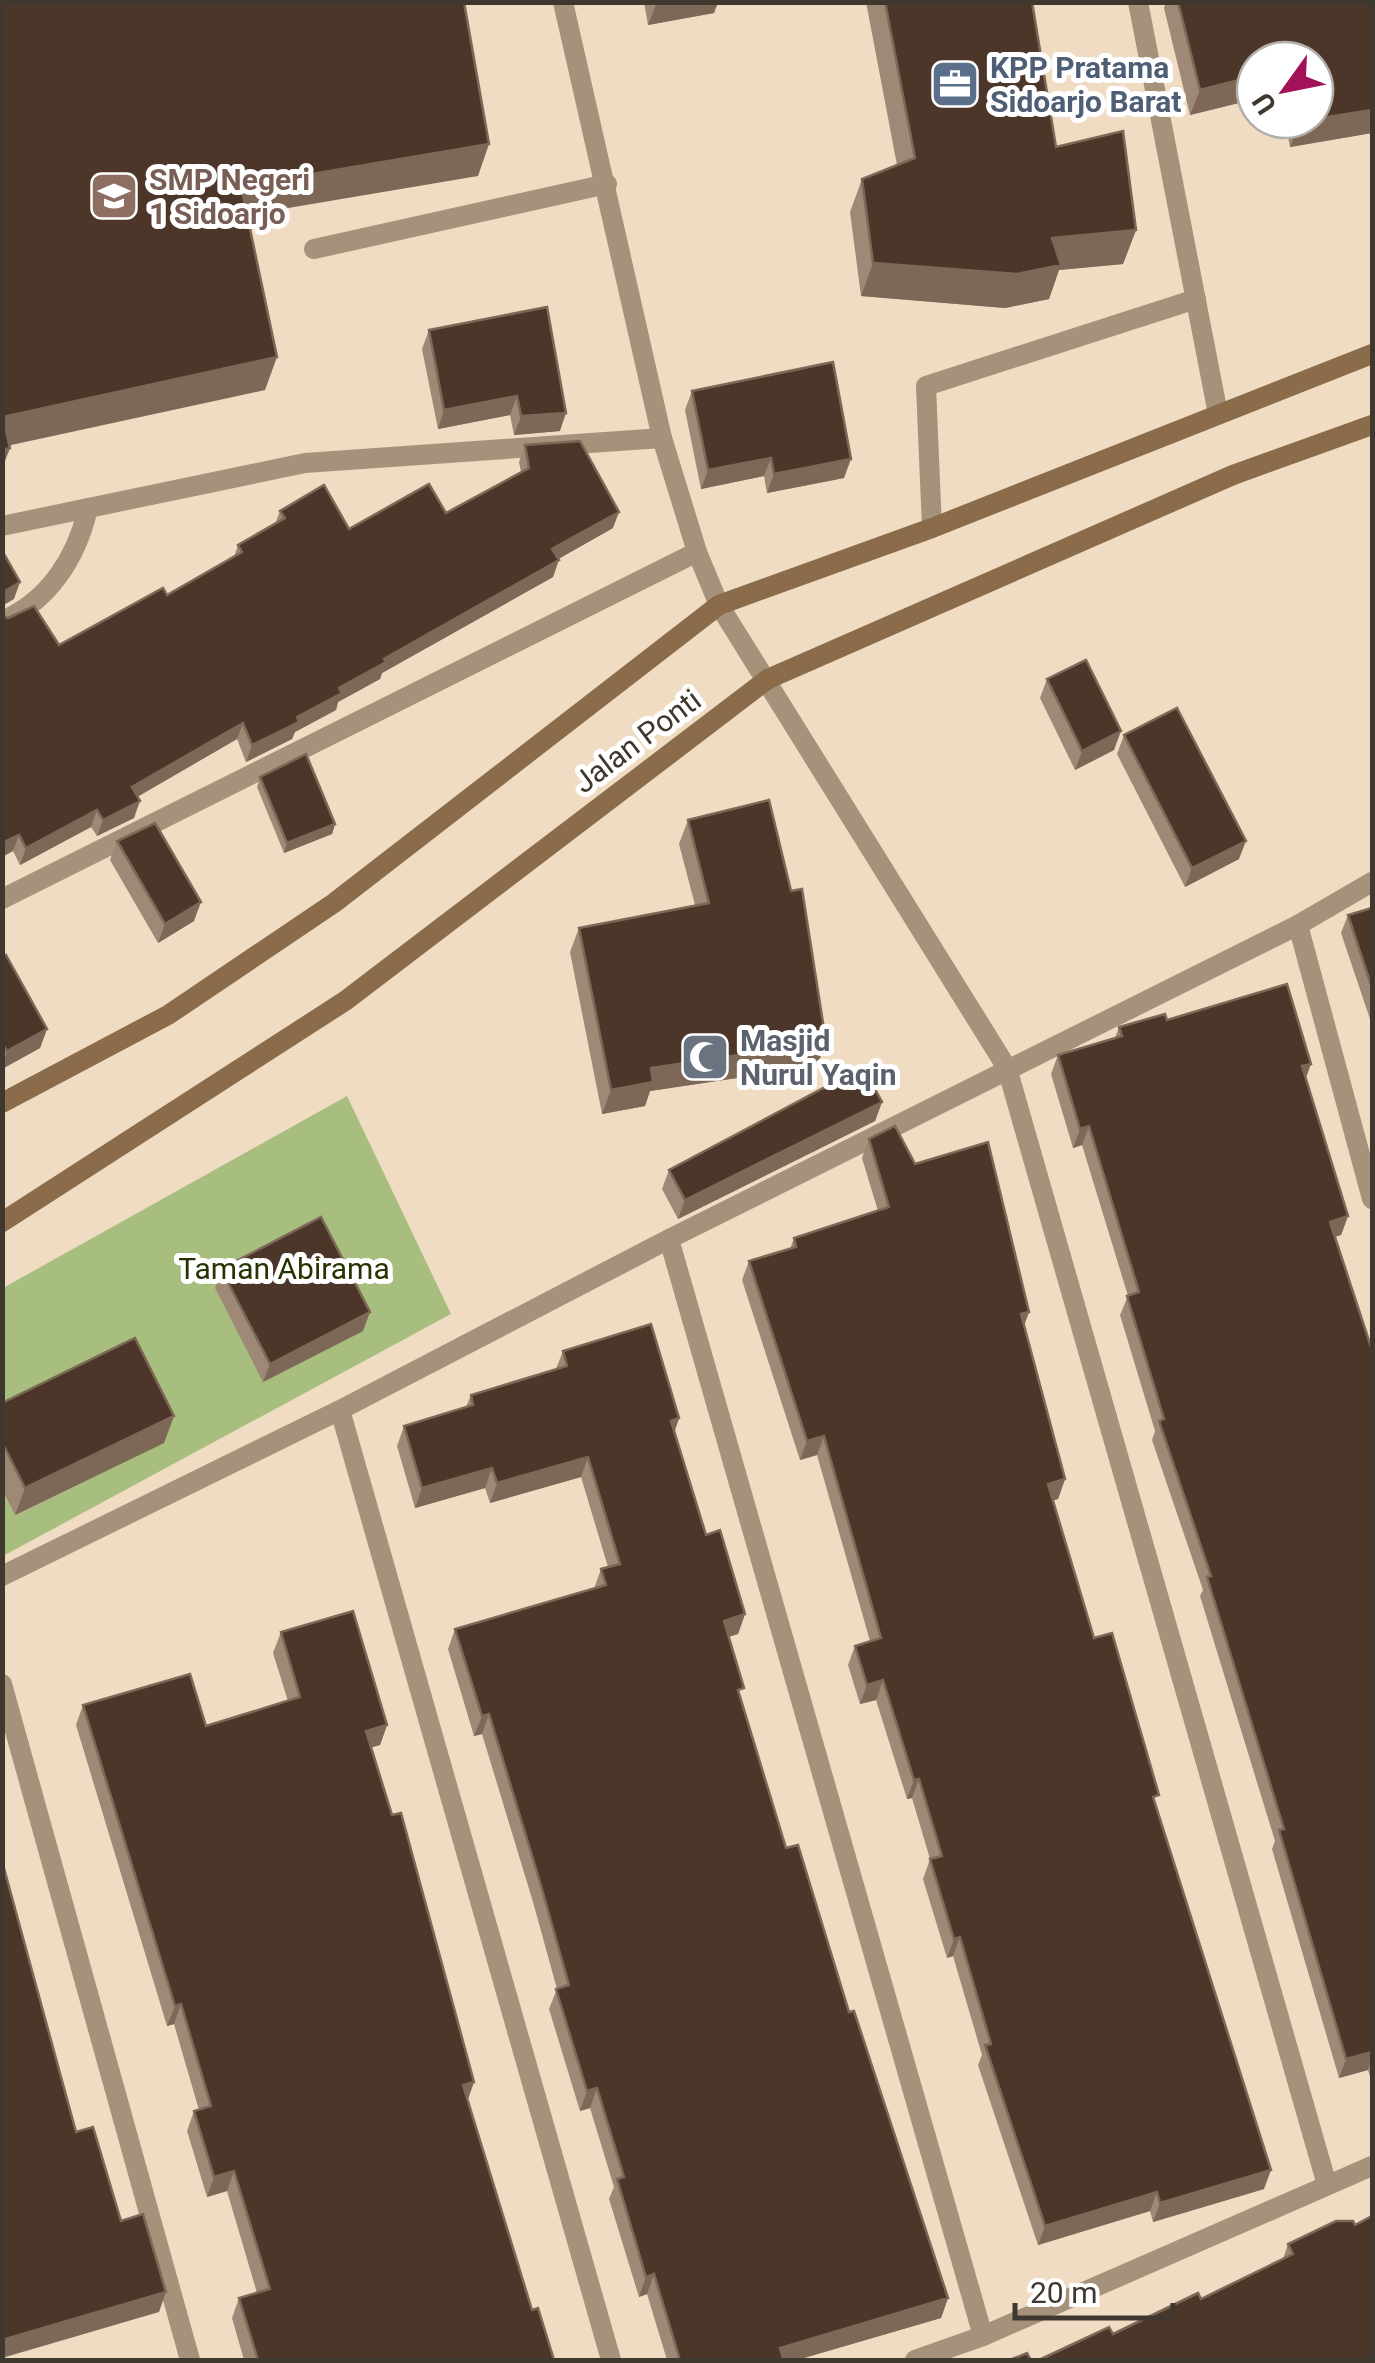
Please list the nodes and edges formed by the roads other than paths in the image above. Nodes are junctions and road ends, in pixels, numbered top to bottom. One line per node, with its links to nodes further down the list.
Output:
1 (563, 2): 3 (street)
2 (1138, 2): 5 (street)
3 (607, 184): 4 (street); 9 (street)
4 (314, 249)
5 (1196, 299): 7 (street); 12 (street)
6 (1372, 354): 7 (main road, Jalan Ponti)
7 (1218, 414): 12 (main road, Jalan Ponti)
8 (1372, 425): 16 (main road, Jalan Ponti)
9 (662, 438): 10 (street); 13 (street)
10 (88, 508): 11 (street); 15 (street)
11 (2, 526)
12 (932, 528): 14 (main road, Jalan Ponti)
13 (696, 552): 14 (street); 18 (street)
14 (719, 605): 16 (street); 21 (main road, Jalan Ponti)
15 (2, 621)
16 (768, 679): 20 (street); 23 (main road, Jalan Ponti)
17 (1372, 882): 19 (street)
18 (2, 899)
19 (1298, 925): 20 (street); 22 (street)
20 (1007, 1068): 24 (street); 29 (street)
21 (2, 1104)
22 (1372, 1199)
23 (2, 1222)
24 (669, 1239): 25 (street); 30 (street)
25 (340, 1410): 26 (street); 32 (street)
26 (2, 1576)
27 (2, 1684): 31 (street)
28 (1372, 2166): 29 (street)
29 (1327, 2185): 30 (street)
30 (983, 2336): 33 (street)
31 (190, 2360)
32 (611, 2360)
33 (915, 2360)

